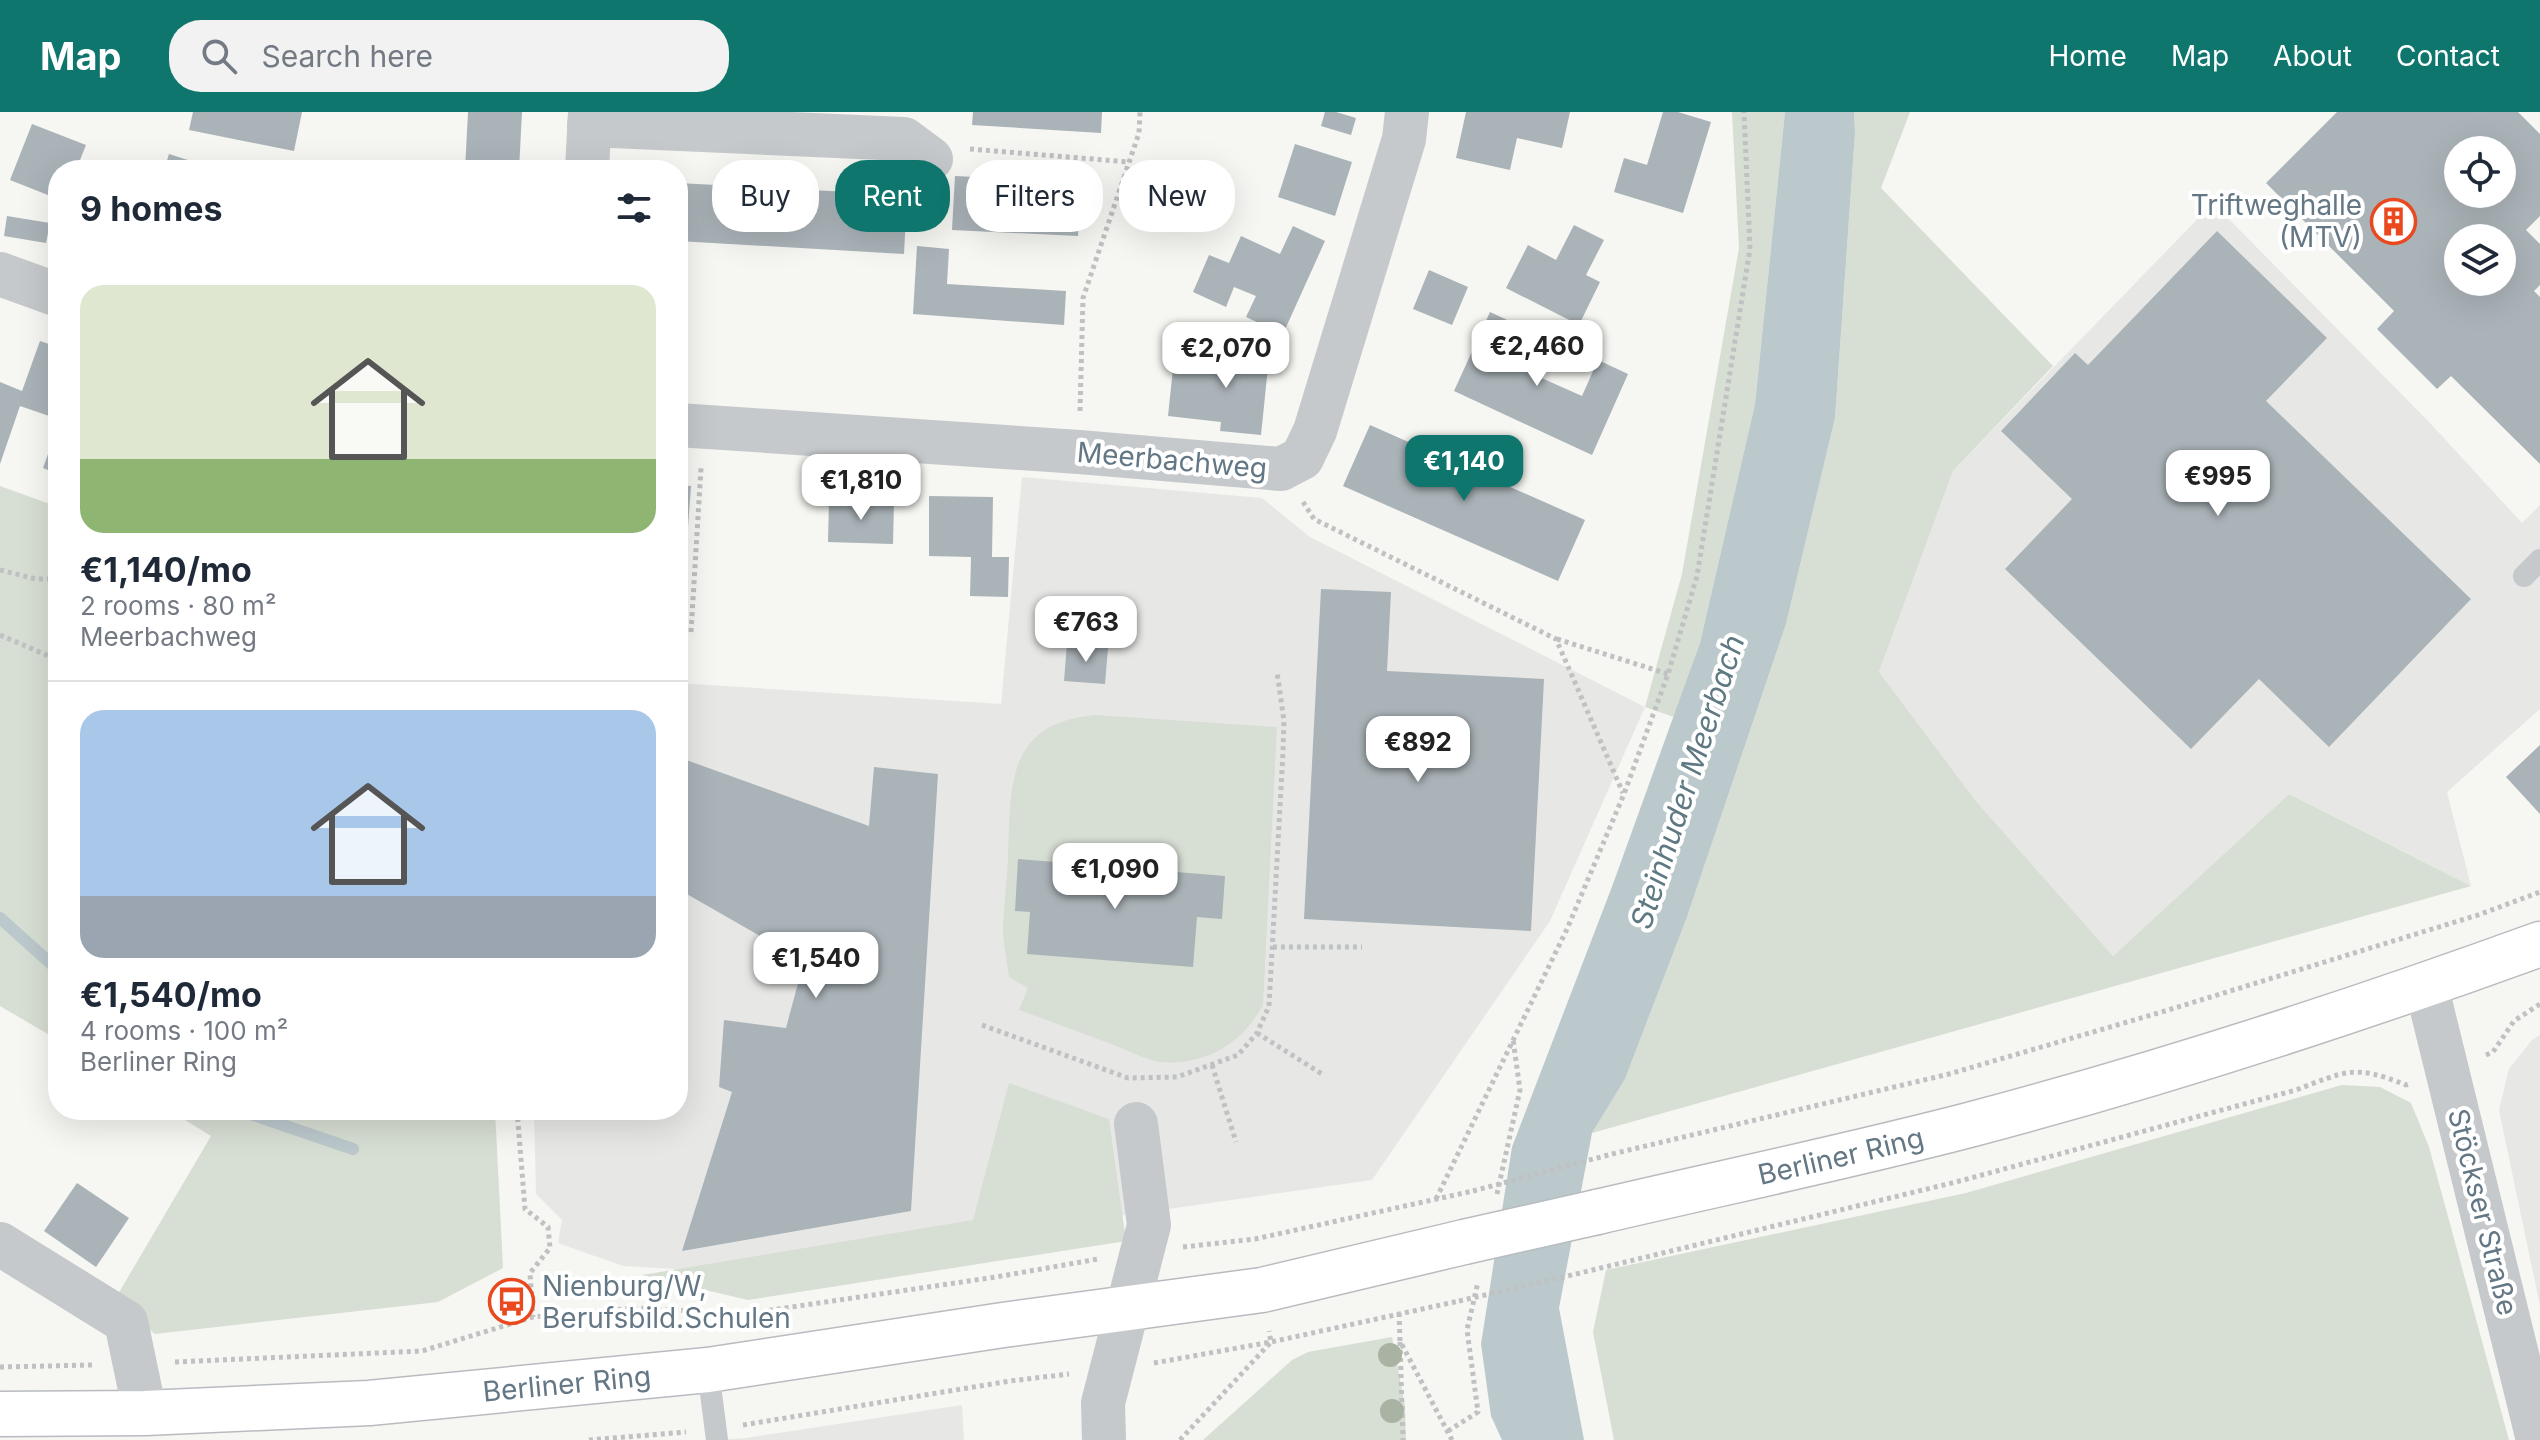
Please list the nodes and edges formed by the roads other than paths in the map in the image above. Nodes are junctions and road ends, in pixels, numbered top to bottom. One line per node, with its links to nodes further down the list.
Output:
1 (1407, 112): 7 (street, Meerbachweg)
2 (590, 119): 3 (street); 4 (street)
3 (931, 159)
4 (588, 160)
5 (0, 274): 6 (street)
6 (48, 291)
7 (691, 426)
8 (2540, 560): 9 (lane)
9 (2524, 576)
10 (2540, 944): 11 (main road, Berliner Ring)
11 (2426, 985): 14 (main road, Berliner Ring, bridge); 19 (street, Stöckser Straße)
12 (1136, 1124): 14 (street)
13 (0, 1244): 16 (street)
14 (1128, 1307): 15 (main road, Berliner Ring); 20 (street)
15 (708, 1370): 16 (main road, Berliner Ring); 18 (lane)
16 (145, 1413): 17 (main road, Berliner Ring)
17 (0, 1414)
18 (717, 1435)
19 (2539, 1438)
20 (1104, 1440)

